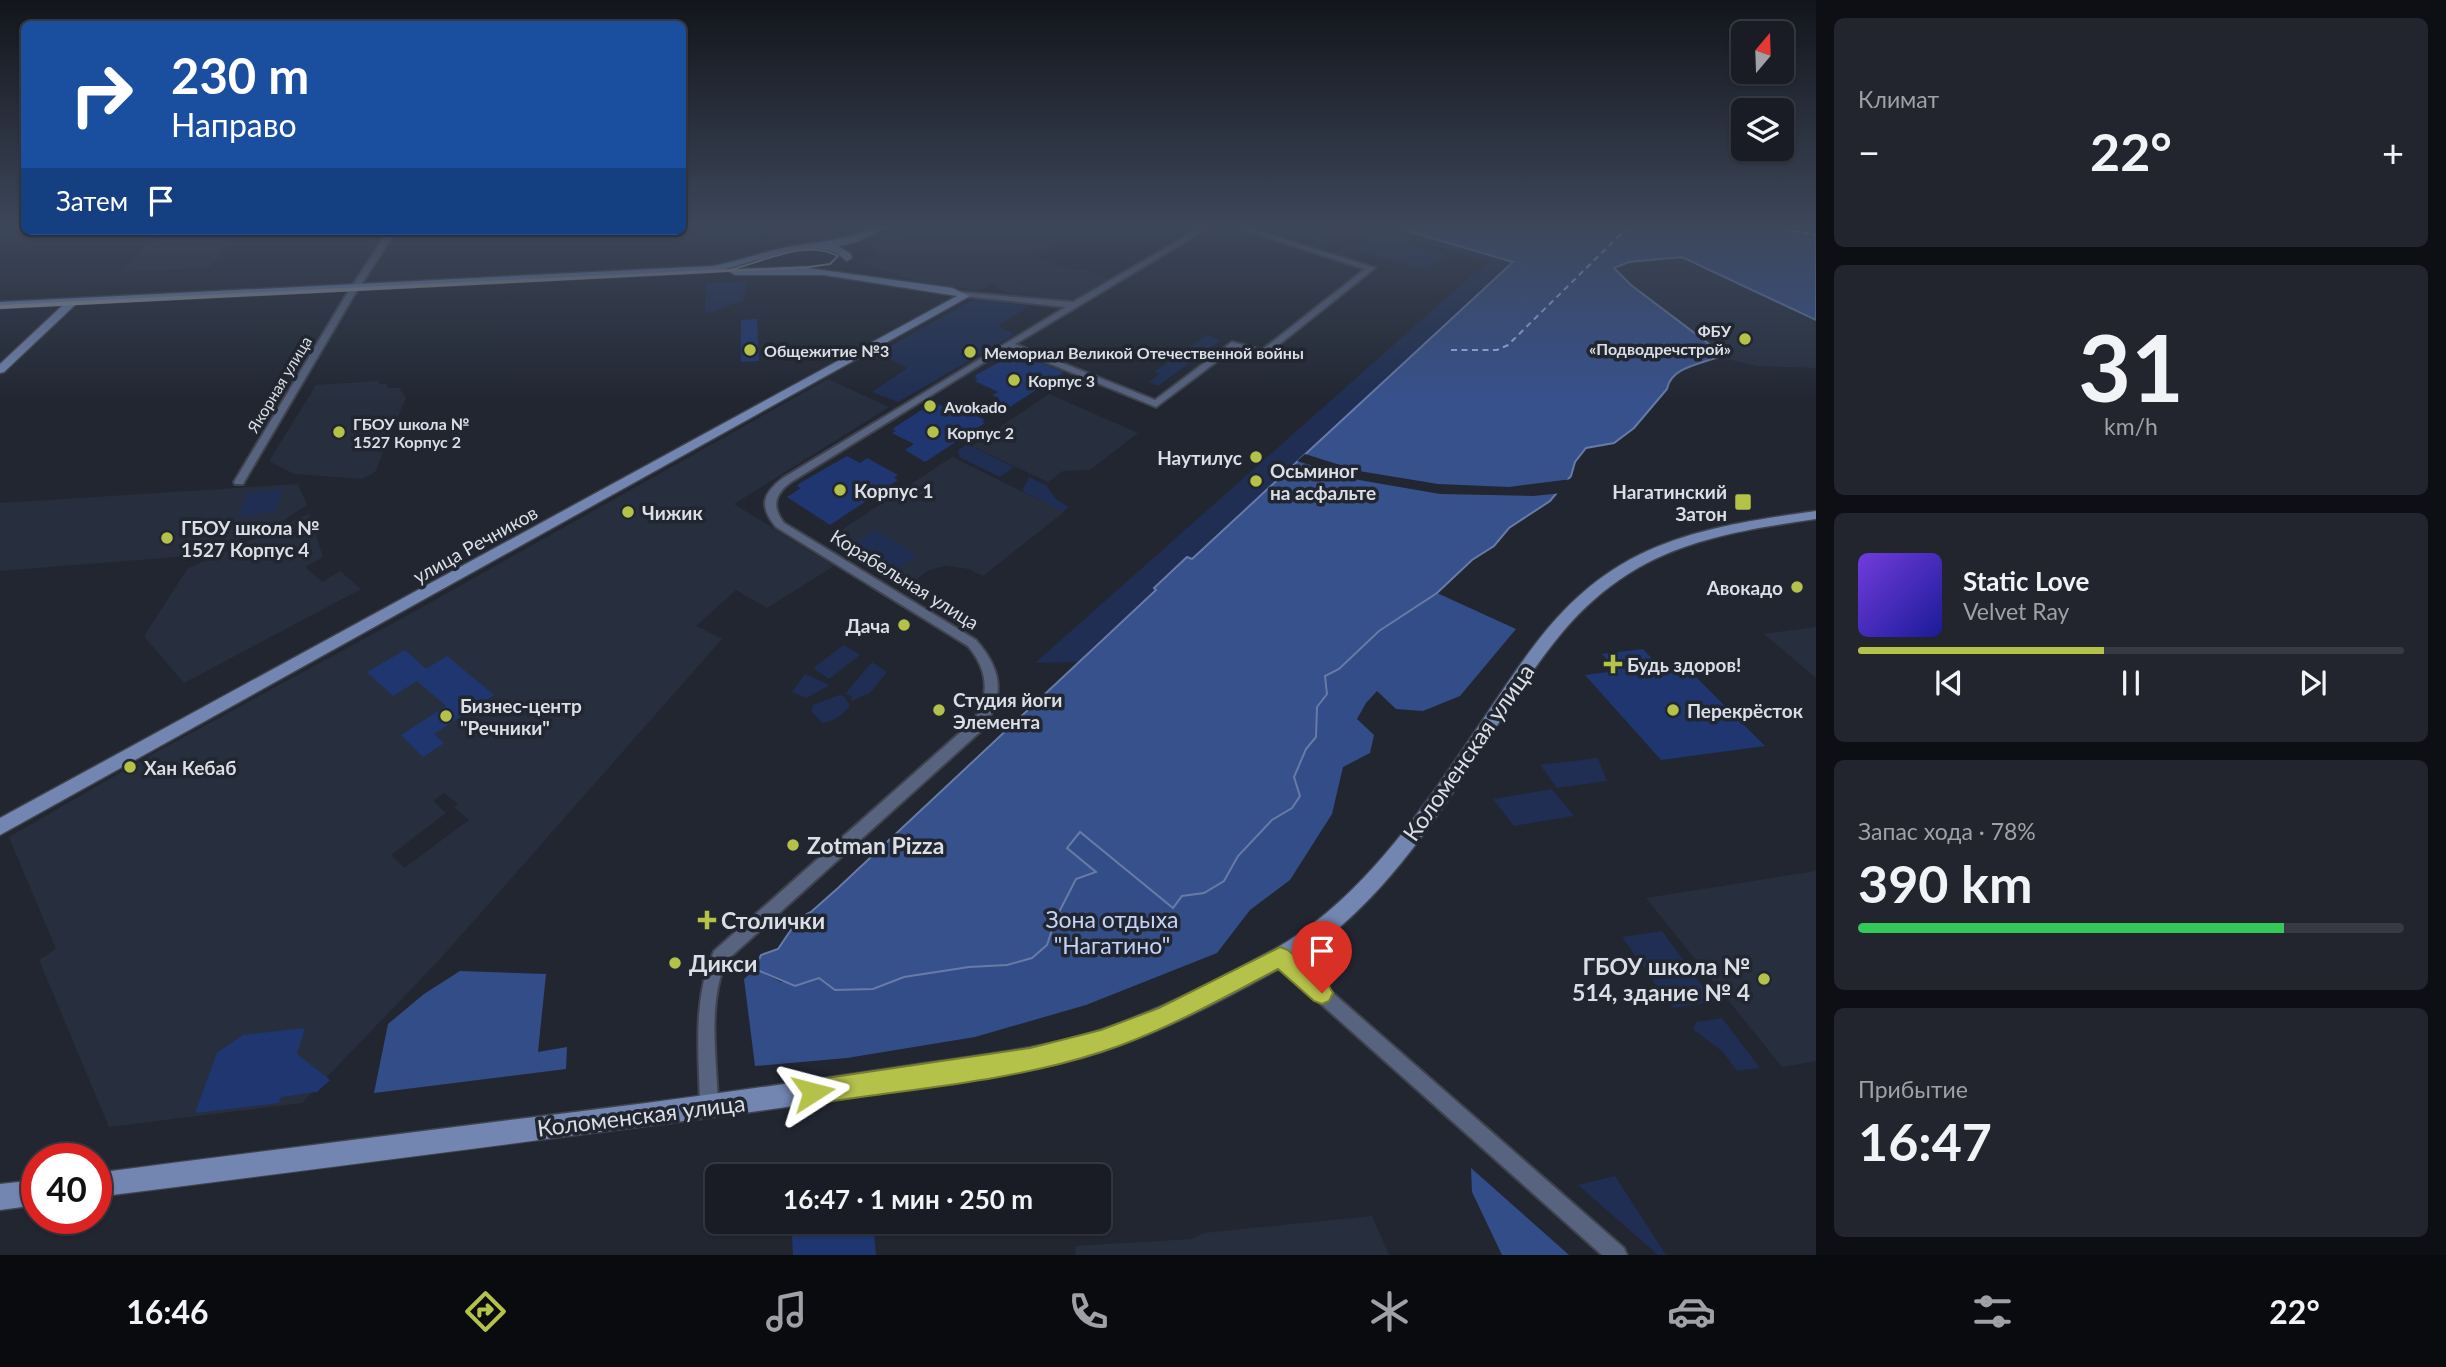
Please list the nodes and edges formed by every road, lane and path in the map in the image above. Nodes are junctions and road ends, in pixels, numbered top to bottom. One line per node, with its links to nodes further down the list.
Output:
1 (356, 286): 6 (street, Якорная улица)
2 (417, 286): 6 (street)
3 (913, 286): 7 (street)
4 (1108, 286): 9 (street, Корабельная улица)
5 (1349, 286): 11 (street)
6 (354, 289): 8 (street); 13 (street, Якорная улица)
7 (963, 293): 9 (street); 15 (street, улица Речников)
8 (71, 303): 10 (street); 12 (street)
9 (1075, 305): 11 (street, Корабельная улица)
10 (0, 307)
11 (1009, 344): 17 (street, Корабельная улица)
12 (0, 370)
13 (239, 482)
14 (1816, 515): 16 (street, Коломенская улица)
15 (0, 827)
16 (1280, 957): 17 (street, Коломенская улица); 21 (street)
17 (709, 1106): 18 (street, Коломенская улица)
18 (112, 1183)
19 (21, 1194): 20 (street)
20 (0, 1197)
21 (1617, 1255)

